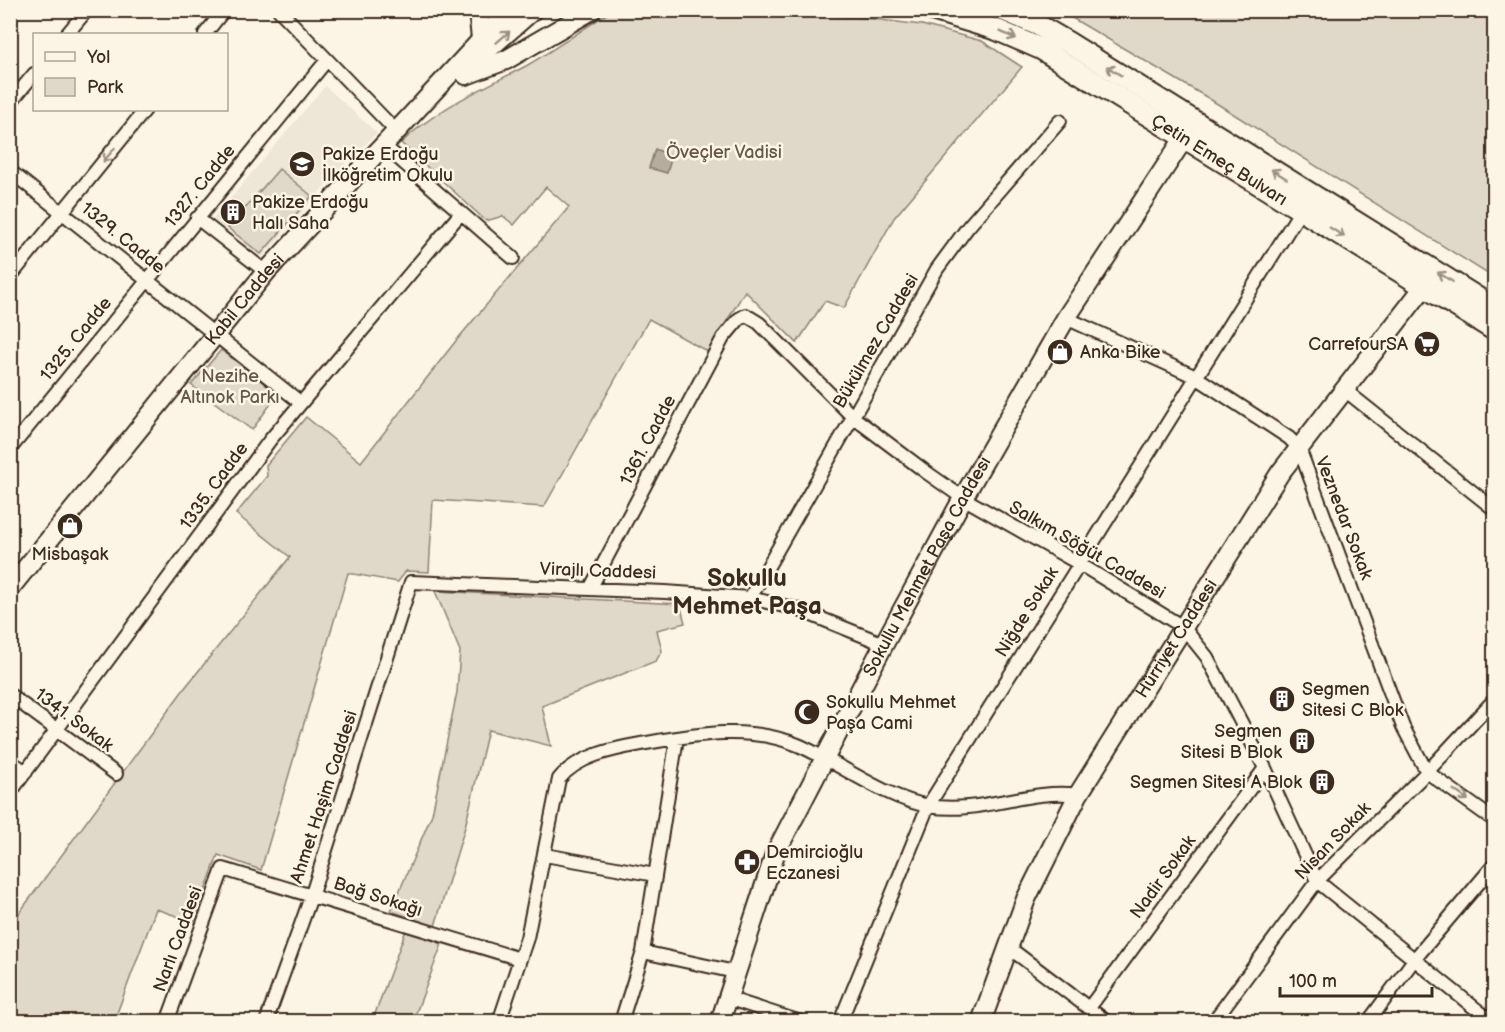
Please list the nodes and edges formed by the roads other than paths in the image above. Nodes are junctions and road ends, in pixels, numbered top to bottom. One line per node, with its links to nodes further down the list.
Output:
1 (87, 10): 10 (street)
2 (224, 10): 11 (street)
3 (279, 10): 13 (street)
4 (478, 10): 12 (main road)
5 (509, 10): 12 (main road, Kabil Caddesi)
6 (533, 10): 15 (main road, Kabil Caddesi, one-way to 6)
7 (592, 10): 15 (main road)
8 (932, 10): 19 (main road, Çetin Emeç Bulvarı, one-way to 19)
9 (1004, 10): 19 (main road, Çetin Emeç Bulvarı, one-way to 9)
10 (68, 33)
11 (206, 33)
12 (481, 39): 20 (main road, Kabil Caddesi)
13 (327, 60): 20 (street); 26 (street, 1327. Cadde)
14 (33, 75): 16 (street)
15 (456, 78): 20 (main road, Kabil Caddesi)
16 (10, 103)
17 (144, 111): 24 (street, one-way to 24)
18 (1060, 121): 40 (street, Bükülmez Caddesi)
19 (1190, 129): 23 (main road, Çetin Emeç Bulvarı); 32 (main road, Çetin Emeç Bulvarı, one-way to 19); 34 (main road, Sokullu Mehmet Paşa Caddesi)
20 (395, 130): 21 (main road, Kabil Caddesi)
21 (382, 144): 25 (street); 28 (main road, Kabil Caddesi)
22 (10, 171): 24 (street, 1329. Cadde)
23 (1301, 210): 31 (main road, Çetin Emeç Bulvarı, one-way to 31); 37 (street, Niğde Sokak)
24 (63, 213): 29 (street); 30 (street, 1329. Cadde)
25 (461, 213): 27 (street); 39 (street, 1335. Cadde)
26 (197, 218): 28 (street); 30 (street, 1327. Cadde)
27 (513, 258)
28 (266, 272): 36 (main road, Kabil Caddesi)
29 (10, 277)
30 (147, 279): 36 (street, 1329. Cadde); 42 (street, 1325. Cadde)
31 (1424, 286): 35 (main road, Çetin Emeç Bulvarı); 38 (main road, Hürriyet Caddesi)
32 (1494, 308)
33 (746, 315): 40 (street, Salkım Söğüt Caddesi); 48 (street, 1361. Cadde)
34 (1066, 318): 37 (street, Veznedar Sokak); 43 (main road, Sokullu Mehmet Paşa Caddesi)
35 (1494, 330)
36 (214, 333): 39 (street, 1329. Cadde); 47 (main road, Kabil Caddesi)
37 (1196, 377): 41 (street, Veznedar Sokak); 45 (street, Niğde Sokak)
38 (1346, 391): 41 (main road, Hürriyet Caddesi); 44 (street)
39 (301, 403): 54 (street, 1335. Cadde)
40 (854, 417): 43 (street, Salkım Söğüt Caddesi); 49 (street, Bükülmez Caddesi)
41 (1299, 448): 50 (main road, Hürriyet Caddesi); 60 (street, Veznedar Sokak)
42 (10, 449)
43 (963, 498): 45 (street, Salkım Söğüt Caddesi); 51 (main road, Sokullu Mehmet Paşa Caddesi)
44 (1494, 509)
45 (1078, 563): 50 (street, Salkım Söğüt Caddesi); 64 (street, Niğde Sokak)
46 (411, 582): 48 (street, Virajlı Caddesi); 71 (street, Ahmet Haşim Caddesi)
47 (10, 588)
48 (590, 589): 49 (street, Virajlı Caddesi)
49 (750, 598): 51 (street, Virajlı Caddesi)
50 (1183, 627): 58 (street, Salkım Söğüt Caddesi); 63 (main road, Hürriyet Caddesi)
51 (884, 644): 56 (main road, Sokullu Mehmet Paşa Caddesi)
52 (10, 695): 54 (street, 1341. Sokak)
53 (1494, 700): 60 (street, Nisan Sokak)
54 (57, 730): 59 (street, 1335. Cadde); 61 (street, 1341. Sokak)
55 (677, 738): 56 (street); 66 (street); 69 (street)
56 (824, 759): 64 (street); 76 (main road, Sokullu Mehmet Paşa Caddesi)
57 (10, 761): 59 (street)
58 (1265, 768): 70 (street, Salkım Söğüt Caddesi); 78 (street, Nadir Sokak)
59 (26, 772): 62 (street, 1335. Cadde)
60 (1427, 772): 65 (street, Veznedar Sokak, one-way to 65); 70 (street, Nisan Sokak)
61 (116, 774)
62 (10, 793)
63 (1078, 795): 64 (street); 72 (main road, Hürriyet Caddesi)
64 (928, 806): 85 (street, Niğde Sokak)
65 (1494, 820)
66 (545, 855): 69 (street); 74 (street)
67 (1494, 865): 75 (street)
68 (223, 869): 71 (street, Bağ Sokağı); 79 (street, Narlı Caddesi)
69 (655, 875): 73 (street)
70 (1317, 880): 75 (street, Salkım Söğüt Caddesi); 88 (street, Nisan Sokak)
71 (312, 894): 74 (street, Bağ Sokağı); 80 (street, Ahmet Haşim Caddesi)
72 (1008, 947): 78 (street); 86 (main road, Hürriyet Caddesi)
73 (643, 952): 76 (street); 82 (street)
74 (520, 959): 81 (street)
75 (1413, 961): 89 (street); 90 (street, Salkım Söğüt Caddesi)
76 (735, 972): 77 (main road, Sokullu Mehmet Paşa Caddesi)
77 (727, 998): 83 (main road, Sokullu Mehmet Paşa Caddesi); 84 (street)
78 (1089, 1008): 87 (street)
79 (167, 1022)
80 (266, 1022)
81 (499, 1022)
82 (621, 1022)
83 (720, 1022)
84 (801, 1022)
85 (840, 1022)
86 (981, 1022)
87 (1107, 1022)
88 (1213, 1022)
89 (1368, 1022)
90 (1492, 1022)

